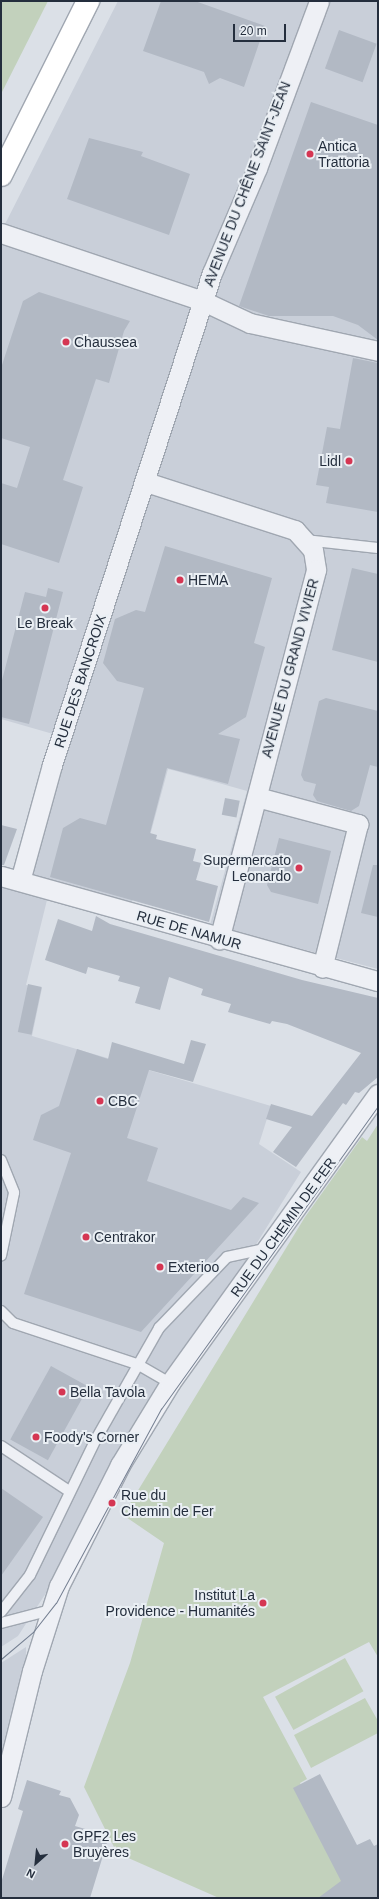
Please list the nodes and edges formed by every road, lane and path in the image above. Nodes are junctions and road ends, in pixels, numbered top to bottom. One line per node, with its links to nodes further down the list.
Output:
1 (88, 1): 3 (main road)
2 (319, 1): 5 (street, AVENUE DU CHÊNE SAINT-JEAN)
3 (1, 175)
4 (1, 233): 5 (street)
5 (203, 301): 6 (street); 7 (street)
6 (378, 351)
7 (146, 482): 8 (street, AVENUE DU GRAND VIVIER); 12 (street, RUE DES BANCROIX)
8 (304, 540): 9 (lane); 10 (street, AVENUE DU GRAND VIVIER)
9 (378, 548)
10 (257, 797): 13 (street, AVENUE DU GRAND VIVIER); 14 (street)
11 (1, 876): 12 (street, RUE DE NAMUR)
12 (20, 881): 13 (street, RUE DE NAMUR)
13 (219, 939): 14 (street, RUE DE NAMUR)
14 (322, 968): 15 (street, RUE DE NAMUR)
15 (378, 981)
16 (378, 1094): 18 (street, RUE DU CHEMIN DE FER)
17 (1, 1160): 19 (lane)
18 (266, 1249): 21 (lane); 22 (street, RUE DU CHEMIN DE FER)
19 (1, 1256)
20 (1, 1311): 21 (lane)
21 (137, 1364): 22 (lane); 24 (lane)
22 (170, 1383): 25 (street, RUE DU CHEMIN DE FER)
23 (1, 1446): 24 (lane)
24 (70, 1491): 26 (lane)
25 (51, 1610): 27 (lane); 28 (street, RUE DU CHEMIN DE FER)
26 (1, 1612)
27 (1, 1623)
28 (1, 1797)

